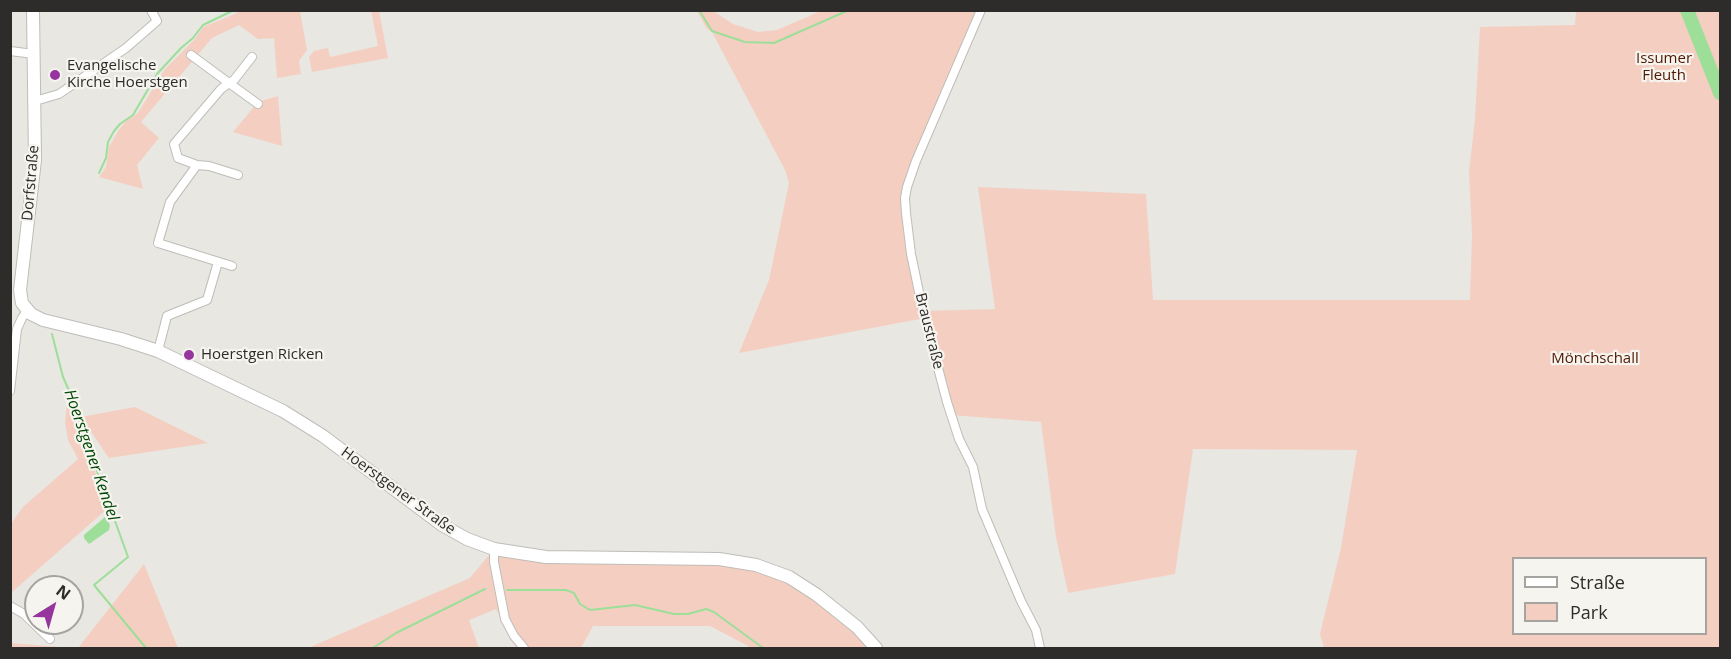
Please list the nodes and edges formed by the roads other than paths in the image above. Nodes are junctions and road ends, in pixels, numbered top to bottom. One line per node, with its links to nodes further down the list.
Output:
1 (33, 10): 5 (main road, Dorfstraße)
2 (151, 10): 9 (street)
3 (981, 10): 24 (street, Braustraße)
4 (10, 51): 5 (street)
5 (34, 54): 9 (main road, Dorfstraße)
6 (191, 55): 8 (street)
7 (252, 57): 8 (street)
8 (229, 83): 10 (street); 11 (street)
9 (35, 101): 15 (main road, Dorfstraße)
10 (258, 104)
11 (197, 165): 12 (street); 13 (street)
12 (238, 175)
13 (218, 262): 14 (street); 17 (street)
14 (232, 266)
15 (25, 314): 16 (street); 17 (main road, Hoerstgener Straße); 18 (street)
16 (10, 315)
17 (158, 351): 19 (main road, Hoerstgener Straße)
18 (10, 391)
19 (494, 549): 22 (street); 23 (main road, Hoerstgener Straße)
20 (10, 606): 21 (street)
21 (50, 639)
22 (524, 648)
23 (876, 648)
24 (1040, 648)

